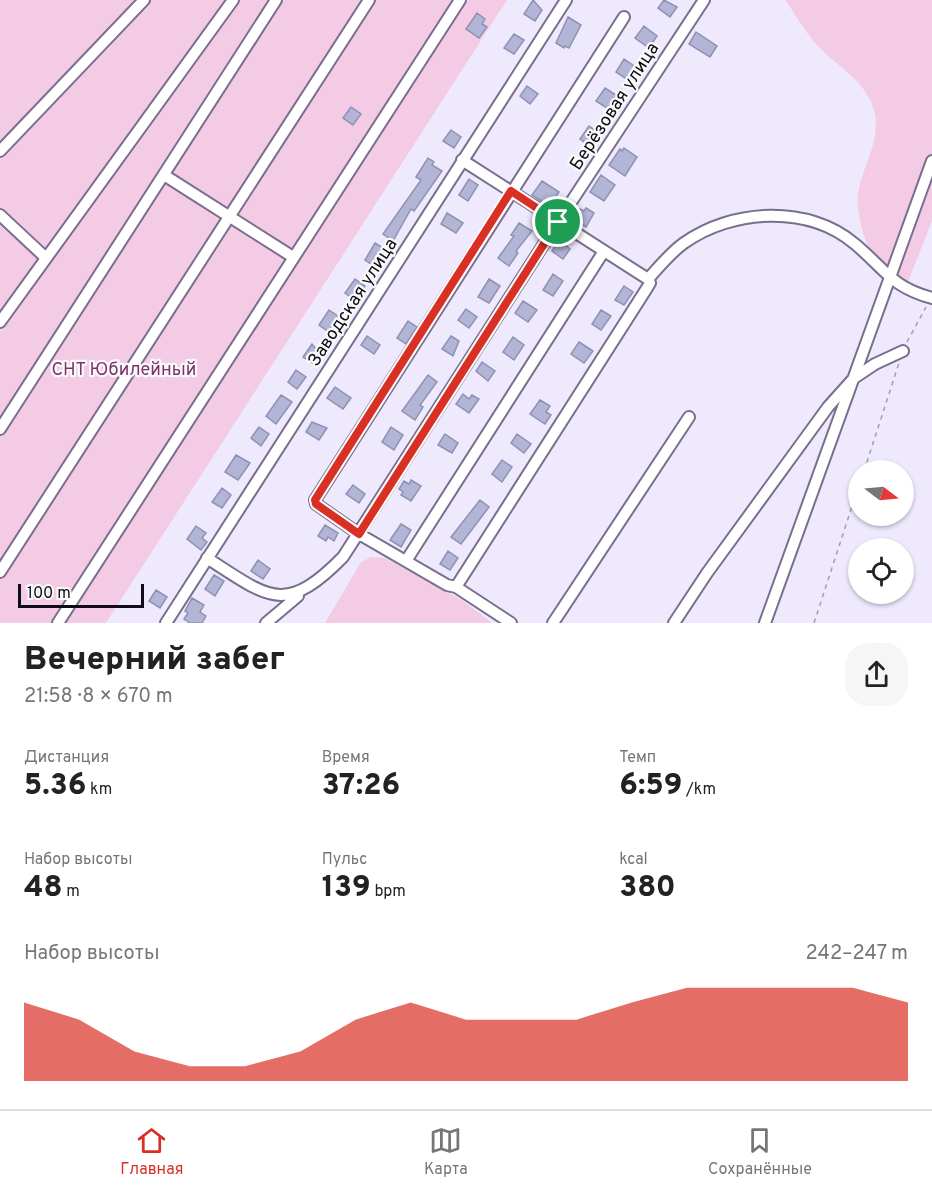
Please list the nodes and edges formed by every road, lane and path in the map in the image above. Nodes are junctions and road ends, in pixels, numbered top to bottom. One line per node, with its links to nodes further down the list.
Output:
1 (144, 0): 9 (street)
2 (234, 0): 19 (street)
3 (276, 0): 12 (street)
4 (369, 0): 15 (street)
5 (460, 0): 18 (street)
6 (566, 0): 10 (street, Заводская улица)
7 (704, 0): 16 (street, Берёзовая улица)
8 (624, 17): 13 (street)
9 (0, 152)
10 (462, 160): 13 (street); 31 (street, Заводская улица)
11 (932, 161): 20 (street)
12 (164, 175): 15 (street); 27 (street)
13 (511, 191): 16 (street); 30 (street)
14 (0, 215): 19 (street)
15 (229, 217): 18 (street); 33 (street)
16 (558, 222): 17 (street); 30 (street, Берёзовая улица)
17 (604, 251): 21 (street); 32 (street)
18 (293, 257): 36 (street)
19 (46, 258): 23 (street)
20 (889, 277): 21 (street); 22 (street); 25 (street)
21 (648, 279): 34 (street)
22 (932, 298): 24 (path)
23 (0, 322)
24 (903, 351): 25 (street); 28 (path)
25 (849, 384): 41 (street); 42 (street)
26 (688, 417): 40 (street)
27 (0, 429)
28 (868, 460)
29 (848, 519): 43 (path)
30 (359, 534): 32 (street); 35 (street, Берёзовая улица)
31 (207, 558): 35 (street); 37 (street, Заводская улица)
32 (406, 561): 34 (street)
33 (0, 572)
34 (456, 587): 39 (street)
35 (303, 592): 38 (street, Берёзовая улица)
36 (58, 623)
37 (166, 623)
38 (266, 623)
39 (511, 623)
40 (553, 623)
41 (674, 623)
42 (765, 623)
43 (814, 623)

